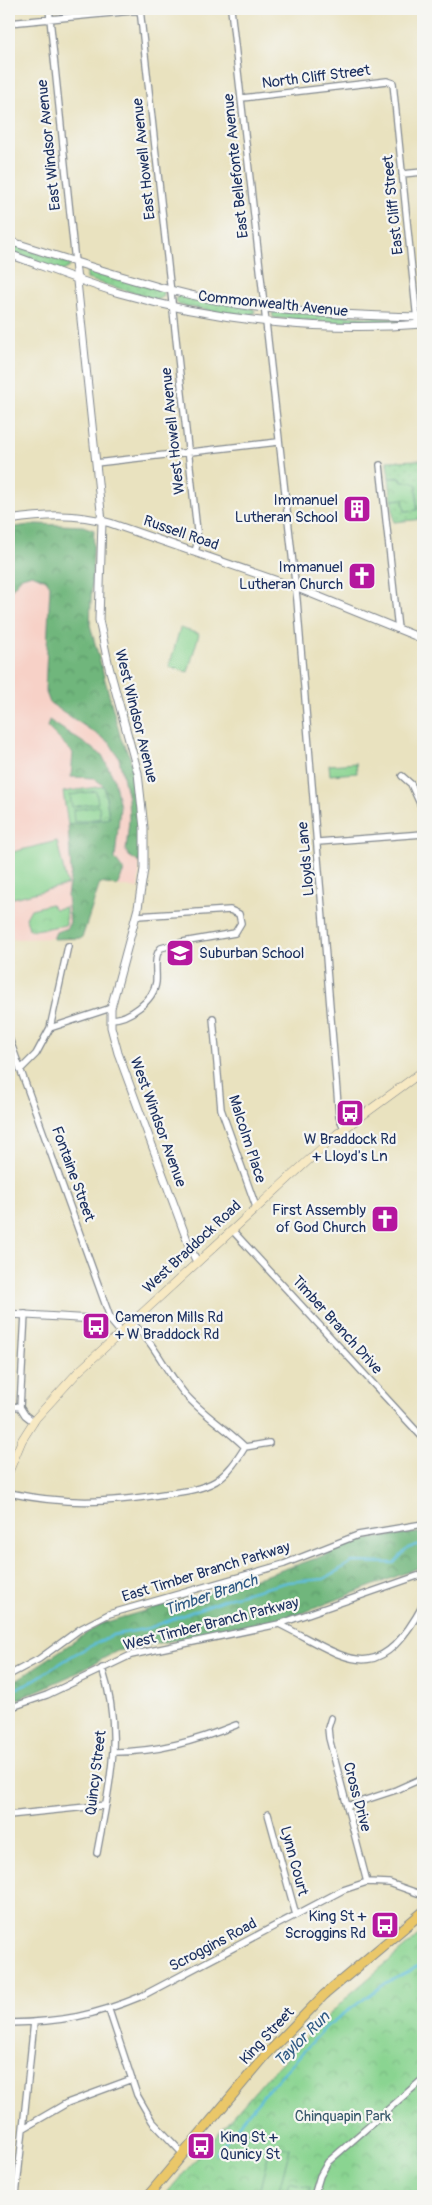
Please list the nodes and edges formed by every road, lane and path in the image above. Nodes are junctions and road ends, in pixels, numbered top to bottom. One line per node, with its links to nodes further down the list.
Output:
1 (48, 9): 5 (street, East Windsor Avenue)
2 (140, 9): 3 (street); 5 (street); 15 (street, East Howell Avenue)
3 (153, 9)
4 (231, 9): 8 (street, East Bellefonte Avenue)
5 (50, 19): 6 (street); 13 (street, East Windsor Avenue)
6 (9, 23)
7 (393, 83): 8 (street, North Cliff Street); 10 (street, East Cliff Street)
8 (242, 98): 17 (street, East Bellefonte Avenue)
9 (423, 172): 10 (street)
10 (402, 174): 19 (street, East Cliff Street)
11 (9, 241): 13 (street, Commonwealth Avenue)
12 (9, 254): 14 (street, Commonwealth Avenue)
13 (75, 262): 14 (street, East Windsor Avenue); 15 (street, Commonwealth Avenue)
14 (76, 279): 16 (street, Commonwealth Avenue); 22 (street, West Windsor Avenue)
15 (170, 290): 16 (street, East Howell Avenue); 17 (street, Commonwealth Avenue)
16 (172, 307): 18 (street, Commonwealth Avenue); 21 (street, West Howell Avenue)
17 (263, 308): 18 (street, East Bellefonte Avenue); 19 (street, Commonwealth Avenue)
18 (265, 320): 19 (street, Commonwealth Avenue); 20 (street, East Bellefonte Avenue)
19 (420, 321)
20 (278, 442): 21 (street); 28 (street, Lloyds Lane)
21 (188, 452): 22 (street); 27 (street, West Howell Avenue)
22 (96, 463): 26 (street, West Windsor Avenue)
23 (380, 465): 29 (street)
24 (9, 499): 25 (street)
25 (10, 520): 26 (street, Russell Road)
26 (102, 521): 27 (street, Russell Road); 35 (street, West Windsor Avenue)
27 (195, 552): 28 (street, Russell Road)
28 (295, 587): 29 (street, Russell Road); 34 (street, Lloyds Lane)
29 (398, 629): 30 (street, Russell Road)
30 (423, 639)
31 (402, 776): 32 (street)
32 (423, 810)
33 (423, 834): 34 (street)
34 (318, 842): 44 (street, Lloyds Lane)
35 (137, 916): 37 (street, West Windsor Avenue); 39 (street)
36 (68, 946): 40 (street)
37 (111, 1008): 39 (street, West Windsor Avenue); 40 (street)
38 (213, 1018): 45 (street, Malcolm Place)
39 (111, 1019): 47 (street, West Windsor Avenue)
40 (50, 1028): 42 (street)
41 (9, 1038): 42 (street, Fontaine Street)
42 (20, 1070): 50 (street, Fontaine Street)
43 (423, 1071): 44 (main road, West Braddock Road)
44 (344, 1128): 45 (main road, West Braddock Road)
45 (256, 1207): 46 (main road, West Braddock Road)
46 (232, 1230): 47 (main road, West Braddock Road); 56 (street, Timber Branch Drive)
47 (197, 1262): 51 (main road, West Braddock Road)
48 (9, 1314): 49 (street)
49 (26, 1314): 50 (street); 54 (street)
50 (111, 1320): 52 (street)
51 (132, 1322): 52 (main road, West Braddock Road); 58 (street)
52 (121, 1332): 55 (main road, West Braddock Road)
53 (9, 1406): 54 (street)
54 (20, 1407): 55 (street)
55 (34, 1422): 59 (main road, West Braddock Road)
56 (423, 1438)
57 (269, 1443): 58 (street)
58 (246, 1447): 60 (street)
59 (9, 1471)
60 (9, 1494)
61 (423, 1524): 66 (street, East Timber Branch Parkway)
62 (423, 1574): 64 (street, West Timber Branch Parkway)
63 (423, 1605): 64 (street)
64 (279, 1624): 65 (street, West Timber Branch Parkway)
65 (102, 1668): 67 (street, West Timber Branch Parkway); 70 (street, Quincy Street)
66 (9, 1675)
67 (9, 1708)
68 (331, 1718): 73 (street, Cross Drive)
69 (236, 1725): 70 (street)
70 (114, 1752): 72 (street, Quincy Street)
71 (423, 1778): 73 (street)
72 (106, 1805): 74 (street); 76 (street, Quincy Street)
73 (347, 1806): 77 (street, Cross Drive)
74 (9, 1814)
75 (268, 1814): 80 (street, Lynn Court)
76 (97, 1853)
77 (367, 1882): 78 (street, Scroggins Road); 80 (street, Scroggins Road)
78 (423, 1895)
79 (423, 1912): 87 (main road, King Street)
80 (296, 1915): 81 (street, Scroggins Road)
81 (109, 2010): 82 (street, Scroggins Road); 84 (street)
82 (34, 2022): 83 (street, Scroggins Road); 86 (street)
83 (9, 2023)
84 (132, 2079): 86 (street); 87 (street)
85 (423, 2079): 90 (street)
86 (24, 2128): 88 (street)
87 (183, 2154): 89 (main road, King Street)
88 (16, 2196)
89 (148, 2196)
90 (314, 2196)

